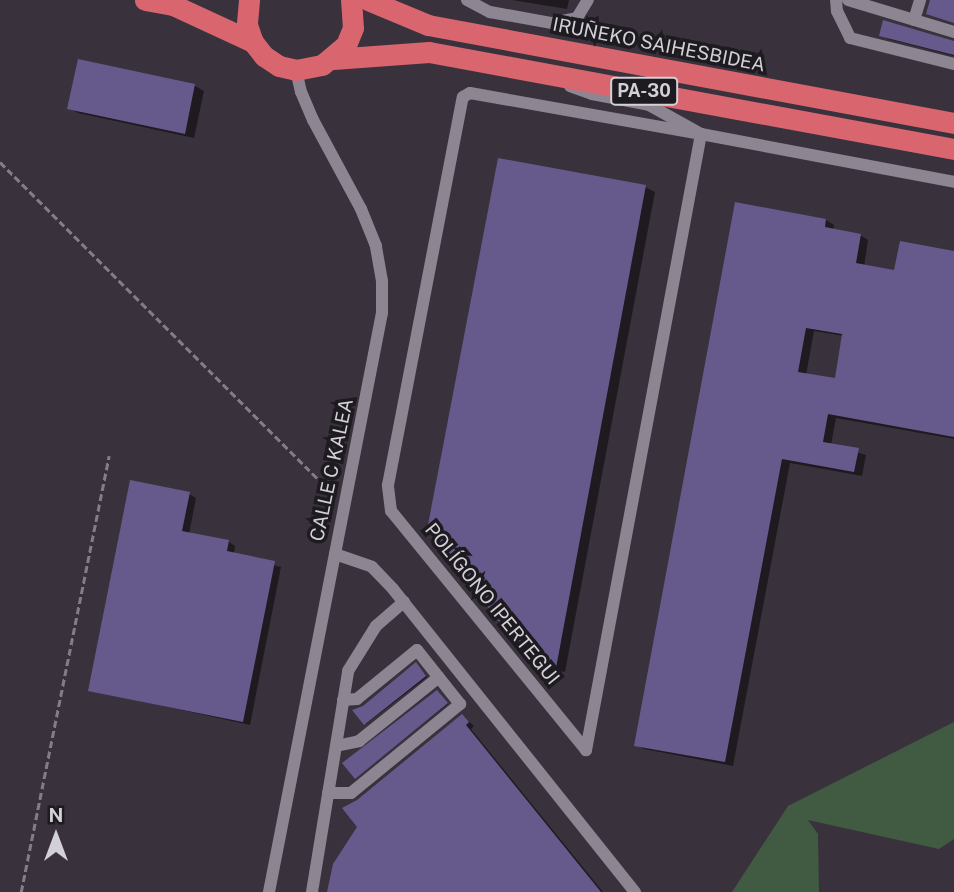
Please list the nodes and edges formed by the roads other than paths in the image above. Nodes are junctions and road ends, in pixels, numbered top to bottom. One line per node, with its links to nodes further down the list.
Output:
1 (145, 0): 12 (highway)
2 (249, 0): 12 (highway)
3 (351, 0): 13 (highway)
4 (368, 0): 17 (highway, IRUÑEKO SAIHESBIDEA / PA-30)
5 (467, 0): 6 (street)
6 (588, 0)
7 (836, 0): 14 (street)
8 (848, 0): 10 (street)
9 (920, 0): 10 (street)
10 (914, 20): 11 (street)
11 (954, 33)
12 (253, 43): 15 (highway)
13 (333, 58): 15 (highway, PA-30); 16 (highway, PA-30)
14 (954, 64)
15 (296, 70): 21 (street, CALLE C KALEA)
16 (531, 70): 18 (street); 19 (highway, PA-30)
17 (951, 121)
18 (701, 134): 18 (street, POLÍGONO IPERTEGUI); 20 (street)
19 (954, 149)
20 (954, 182)
21 (335, 554): 22 (street); 27 (street, CALLE C KALEA)
22 (404, 602): 24 (street); 29 (street)
23 (439, 677): 24 (street); 25 (street); 26 (street)
24 (343, 700): 25 (street)
25 (336, 746): 26 (street)
26 (328, 793): 28 (street)
27 (269, 892)
28 (312, 892)
29 (635, 892)

